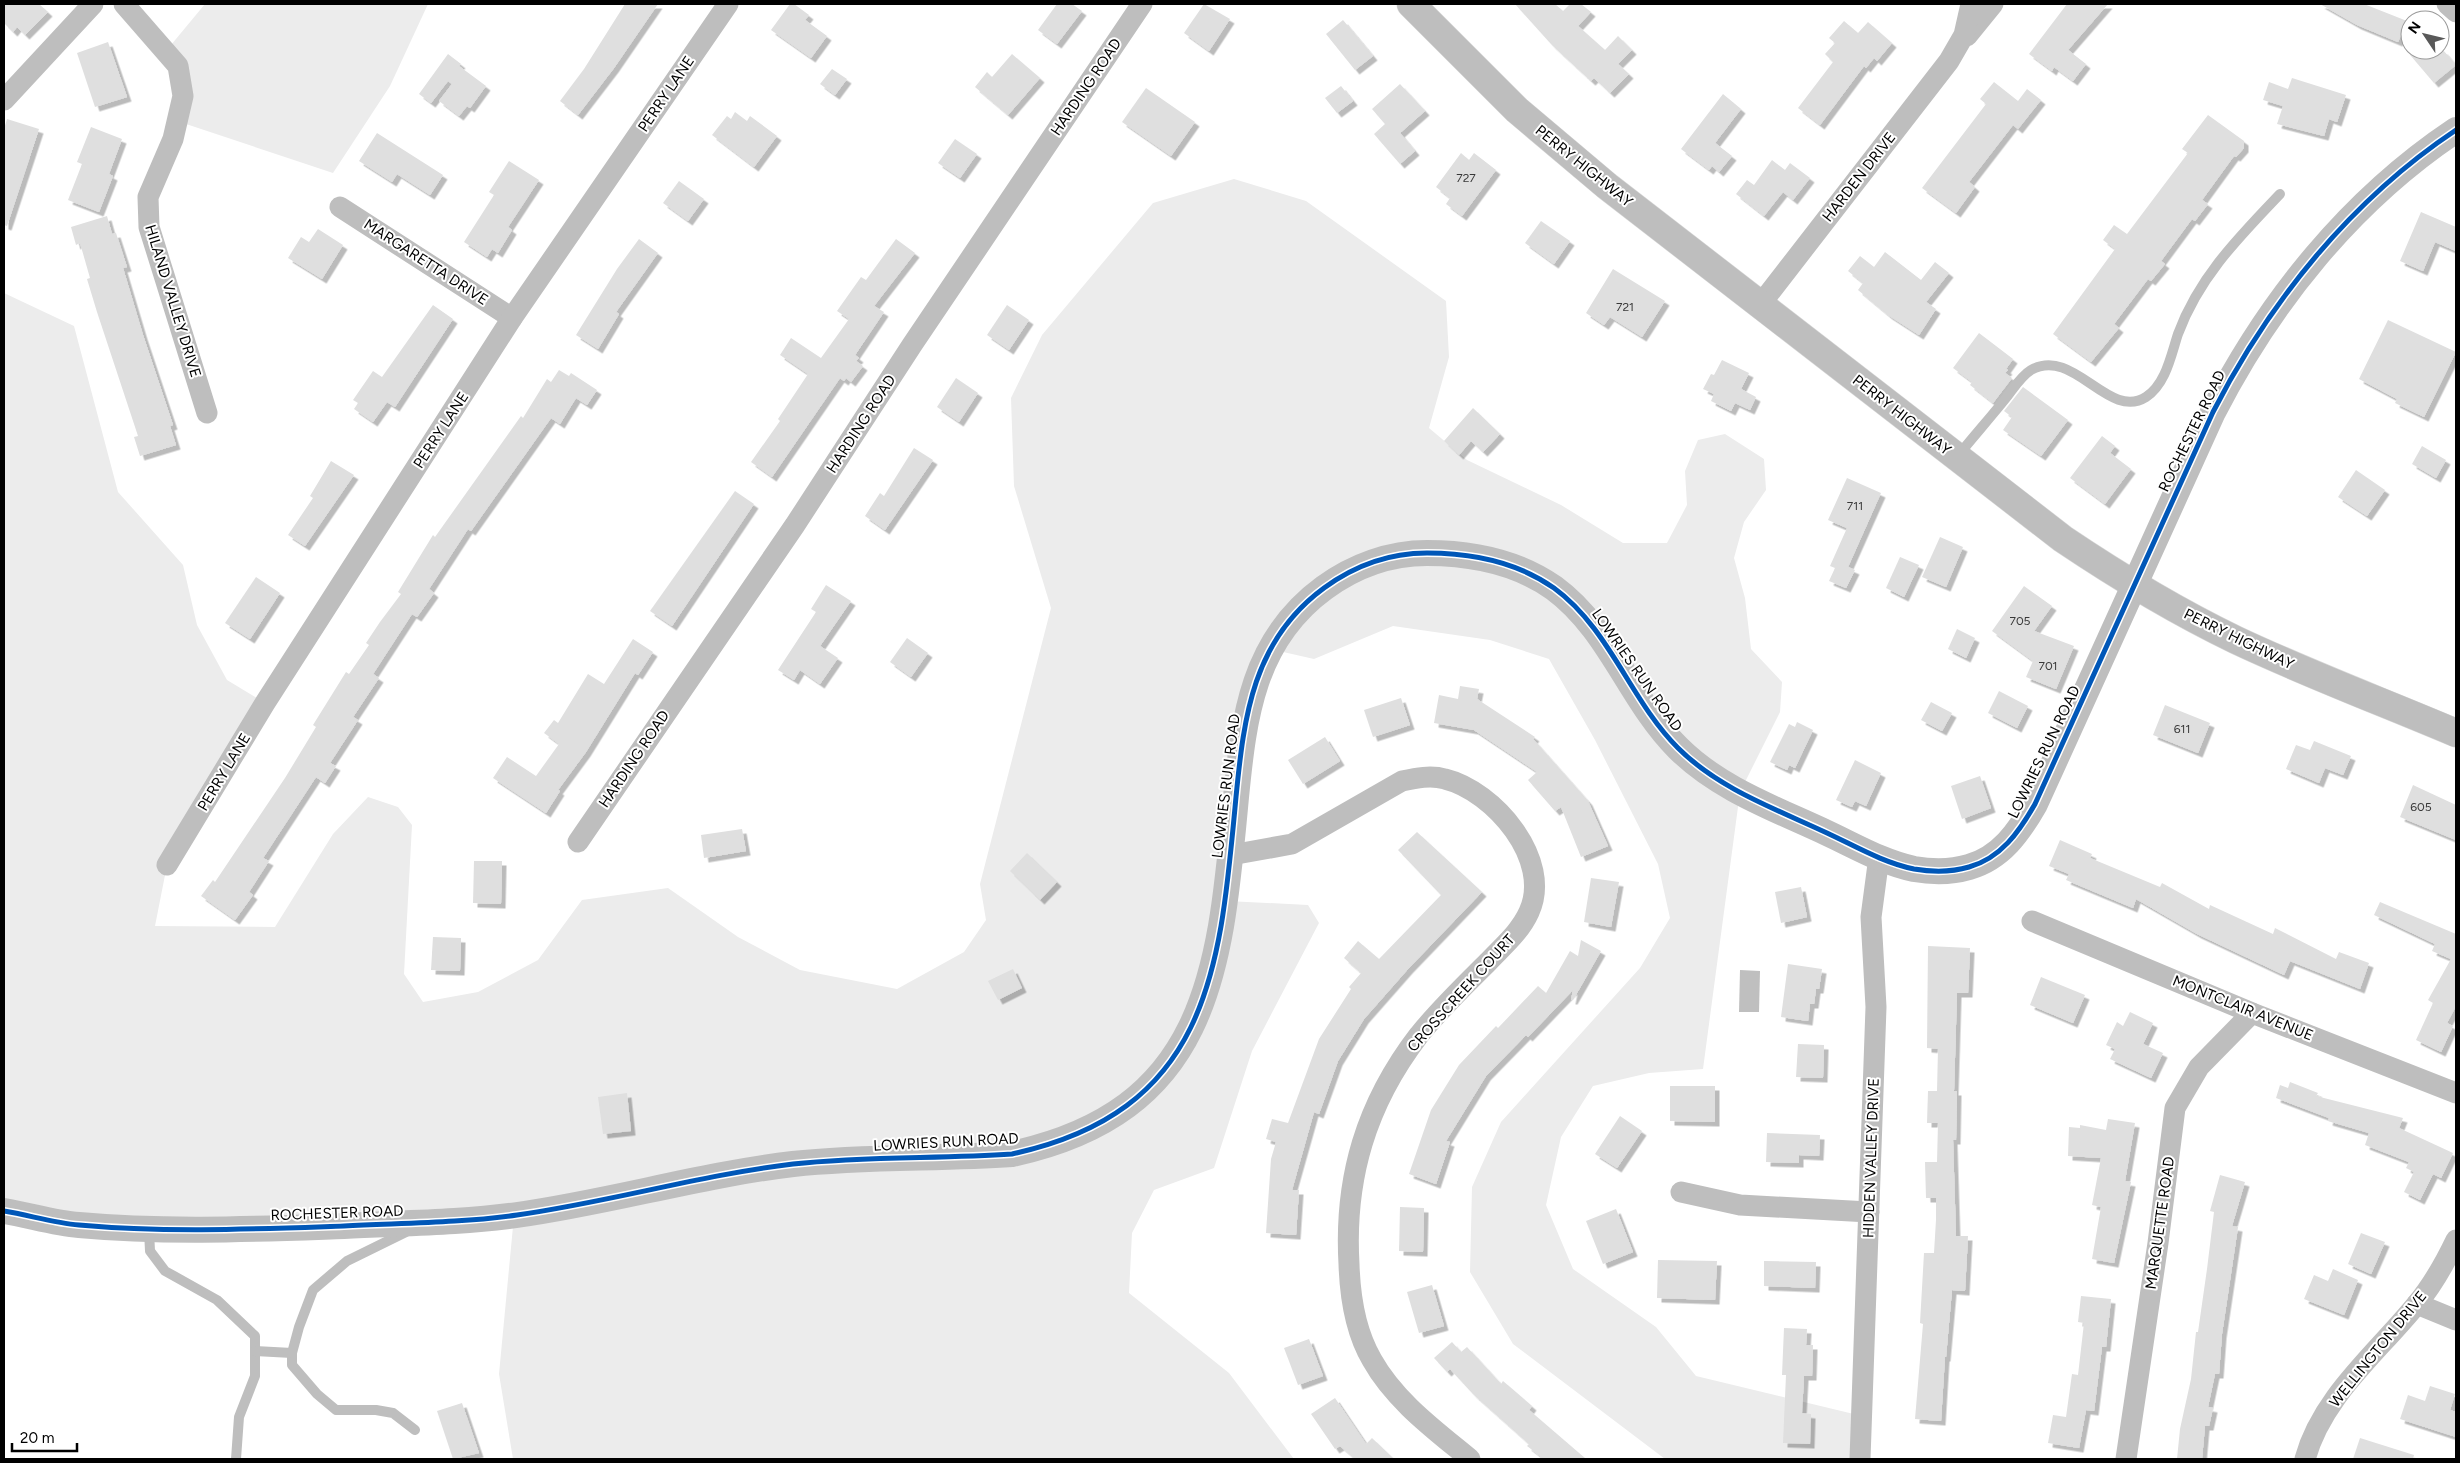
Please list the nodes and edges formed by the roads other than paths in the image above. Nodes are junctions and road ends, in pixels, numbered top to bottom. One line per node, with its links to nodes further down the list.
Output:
1 (93, 4): 11 (street)
2 (124, 4): 17 (street, HILAND VALLEY DRIVE)
3 (728, 4): 16 (street, PERRY LANE)
4 (1142, 4): 21 (street, HARDING ROAD)
5 (1411, 4): 15 (main road, PERRY HIGHWAY)
6 (1971, 4): 10 (street, HARDEN DRIVE)
7 (1993, 4): 10 (street, HARDEN DRIVE)
8 (2447, 4): 9 (street)
9 (2456, 12)
10 (1958, 48): 15 (street, HARDEN DRIVE)
11 (4, 100)
12 (2456, 130): 19 (street, ROCHESTER ROAD)
13 (2280, 194): 18 (lane)
14 (340, 206): 16 (street, MARGARETTA DRIVE)
15 (1760, 305): 18 (main road, PERRY HIGHWAY)
16 (512, 318): 24 (street, PERRY LANE)
17 (207, 413)
18 (1957, 458): 19 (main road, PERRY HIGHWAY)
19 (2135, 585): 20 (main road, PERRY HIGHWAY); 23 (street, LOWRIES RUN ROAD)
20 (2456, 733)
21 (578, 842)
22 (1231, 855): 23 (street, LOWRIES RUN ROAD); 28 (street, LOWRIES RUN ROAD); 41 (street, CROSSCREEK COURT)
23 (1879, 857): 31 (street, HIDDEN VALLEY DRIVE)
24 (167, 865)
25 (2032, 921): 26 (street, MONTCLAIR AVENUE)
26 (2252, 1012): 27 (street, MONTCLAIR AVENUE); 43 (street, MARQUETTE ROAD)
27 (2456, 1093)
28 (668, 1185): 32 (street, ROCHESTER ROAD)
29 (1681, 1192): 31 (street)
30 (4, 1211): 33 (street, ROCHESTER ROAD)
31 (1869, 1212): 42 (street, HIDDEN VALLEY DRIVE)
32 (425, 1222): 33 (street, ROCHESTER ROAD); 38 (lane)
33 (149, 1229): 37 (lane)
34 (2456, 1240): 35 (street, WELLINGTON DRIVE)
35 (2417, 1304): 36 (street); 44 (street, WELLINGTON DRIVE)
36 (2456, 1320)
37 (255, 1351): 38 (lane); 40 (lane)
38 (292, 1353): 39 (lane)
39 (415, 1430)
40 (236, 1459)
41 (1470, 1459)
42 (1860, 1459)
43 (2126, 1459)
44 (2305, 1459)

